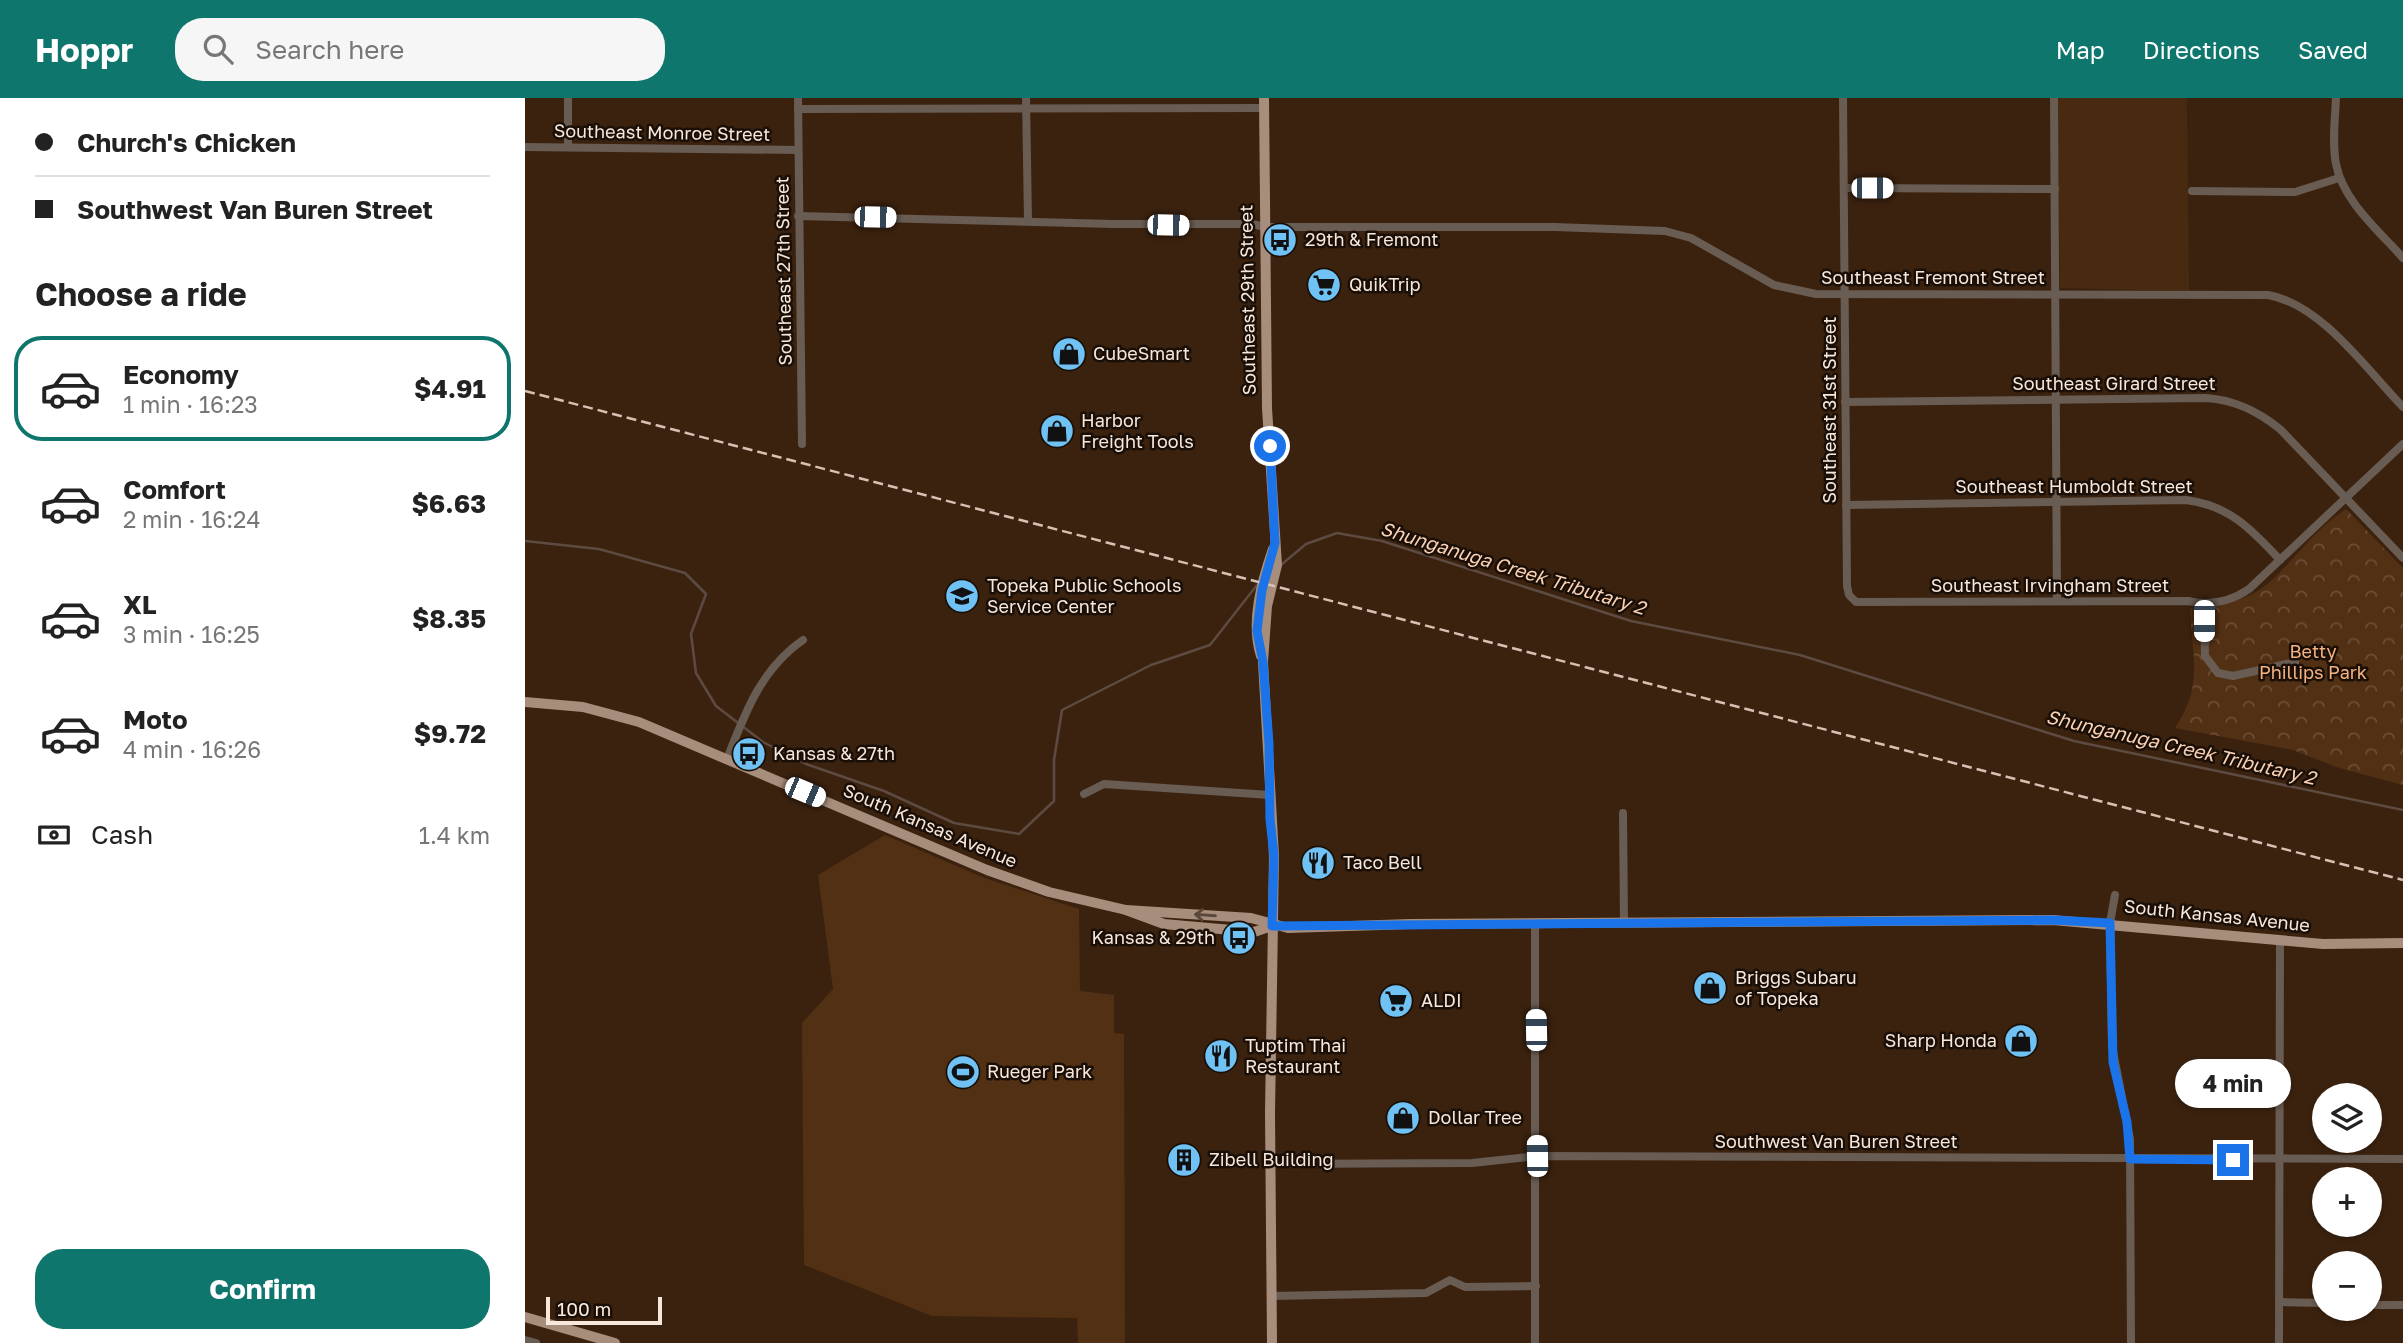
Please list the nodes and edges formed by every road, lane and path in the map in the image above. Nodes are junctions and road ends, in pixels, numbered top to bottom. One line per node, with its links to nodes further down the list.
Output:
1 (568, 98): 11 (street)
2 (798, 98): 9 (street, Southeast 27th Street)
3 (1026, 98): 8 (street)
4 (1843, 98): 14 (street, Southeast 31st Street)
5 (2054, 98): 15 (street)
6 (2336, 98): 13 (street)
7 (1264, 103): 8 (street); 19 (main road, Southeast 29th Street)
8 (1026, 108): 9 (street); 18 (street)
9 (798, 109): 12 (street, Southeast 27th Street)
10 (525, 147): 11 (street, Southeast Monroe Street)
11 (568, 147): 12 (street, Southeast Monroe Street)
12 (798, 150): 17 (street, Southeast 27th Street)
13 (2339, 178): 16 (street); 20 (street)
14 (1846, 188): 15 (street); 22 (street, Southeast 31st Street)
15 (2055, 189): 21 (street)
16 (2192, 191)
17 (799, 216): 18 (street, Southeast Fremont Street); 26 (street, Southeast 27th Street)
18 (1028, 220): 19 (street, Southeast Fremont Street)
19 (1265, 227): 22 (street, Southeast Fremont Street); 41 (main road, Southeast 29th Street)
20 (2403, 258)
21 (2055, 294): 22 (street, Southeast Fremont Street); 23 (street); 25 (street, Southeast Fremont Street)
22 (1845, 295): 24 (street, Southeast 31st Street)
23 (2056, 399): 24 (street, Southeast Girard Street); 28 (street, Southeast Girard Street); 29 (street)
24 (1845, 402): 30 (street, Southeast 31st Street)
25 (2403, 407)
26 (802, 444)
27 (2403, 444): 28 (street, Southeast Irvingham Street)
28 (2346, 498): 31 (street, Southeast Girard Street); 32 (street, Southeast Irvingham Street)
29 (2057, 502): 30 (street, Southeast Humboldt Street); 32 (street, Southeast Humboldt Street); 34 (street)
30 (1846, 505): 33 (street, Southeast 31st Street)
31 (2403, 558)
32 (2280, 560): 35 (street, Southeast Irvingham Street)
33 (1849, 595): 34 (street, Southeast Irvingham Street)
34 (2057, 601): 35 (street, Southeast Irvingham Street)
35 (2204, 604): 37 (street)
36 (803, 640): 39 (street)
37 (2295, 662)
38 (525, 702): 39 (main road, South Kansas Avenue)
39 (727, 758): 47 (main road, South Kansas Avenue)
40 (1084, 794): 41 (street)
41 (1270, 795): 47 (main road, Southeast 29th Street)
42 (1623, 813): 45 (street)
43 (2115, 895): 46 (street)
44 (1535, 923): 45 (main road, South Kansas Avenue); 47 (main road, South Kansas Avenue); 50 (street)
45 (1624, 923): 46 (main road, South Kansas Avenue)
46 (2110, 923): 48 (main road, South Kansas Avenue); 51 (street)
47 (1272, 926): 54 (main road, Southeast 29th Street)
48 (2280, 941): 49 (main road, South Kansas Avenue); 53 (street)
49 (2403, 943)
50 (1537, 1156): 51 (street, Southwest Van Buren Street); 54 (street, Southwest Van Buren Street); 55 (street)
51 (2130, 1159): 53 (street, Southwest Van Buren Street); 67 (street)
52 (2403, 1159): 53 (street, Southwest Van Buren Street)
53 (2280, 1160): 57 (street)
54 (1270, 1164): 56 (main road, Southeast 29th Street)
55 (1536, 1286): 56 (street); 66 (street)
56 (1271, 1296): 65 (main road, Southeast 29th Street)
57 (2280, 1302): 58 (street); 68 (street)
58 (2312, 1303)
59 (2382, 1305): 60 (street)
60 (2403, 1305)
61 (525, 1317): 64 (main road)
62 (525, 1340): 63 (street)
63 (536, 1343)
64 (615, 1343)
65 (1272, 1343)
66 (1535, 1343)
67 (2131, 1343)
68 (2279, 1343)

